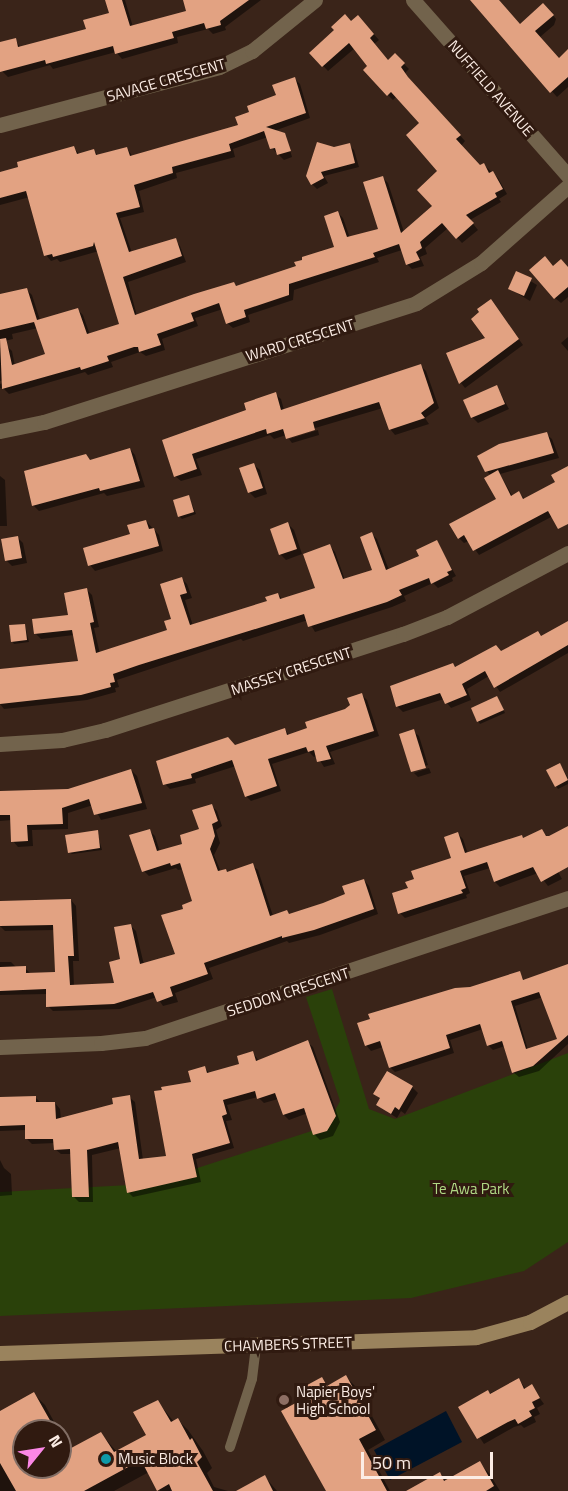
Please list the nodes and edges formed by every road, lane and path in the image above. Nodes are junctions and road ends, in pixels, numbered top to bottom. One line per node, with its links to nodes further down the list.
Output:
1 (315, 0): 3 (street, SAVAGE CRESCENT)
2 (413, 0): 4 (street, NUFFIELD AVENUE)
3 (0, 125)
4 (568, 176)
5 (568, 186): 6 (street, WARD CRESCENT)
6 (0, 431)
7 (568, 553): 8 (street, MASSEY CRESCENT)
8 (0, 744)
9 (568, 898): 10 (street, SEDDON CRESCENT)
10 (0, 1047)
11 (568, 1302): 12 (main road, CHAMBERS STREET)
12 (256, 1345): 13 (main road, CHAMBERS STREET); 14 (lane)
13 (0, 1353)
14 (230, 1447)

